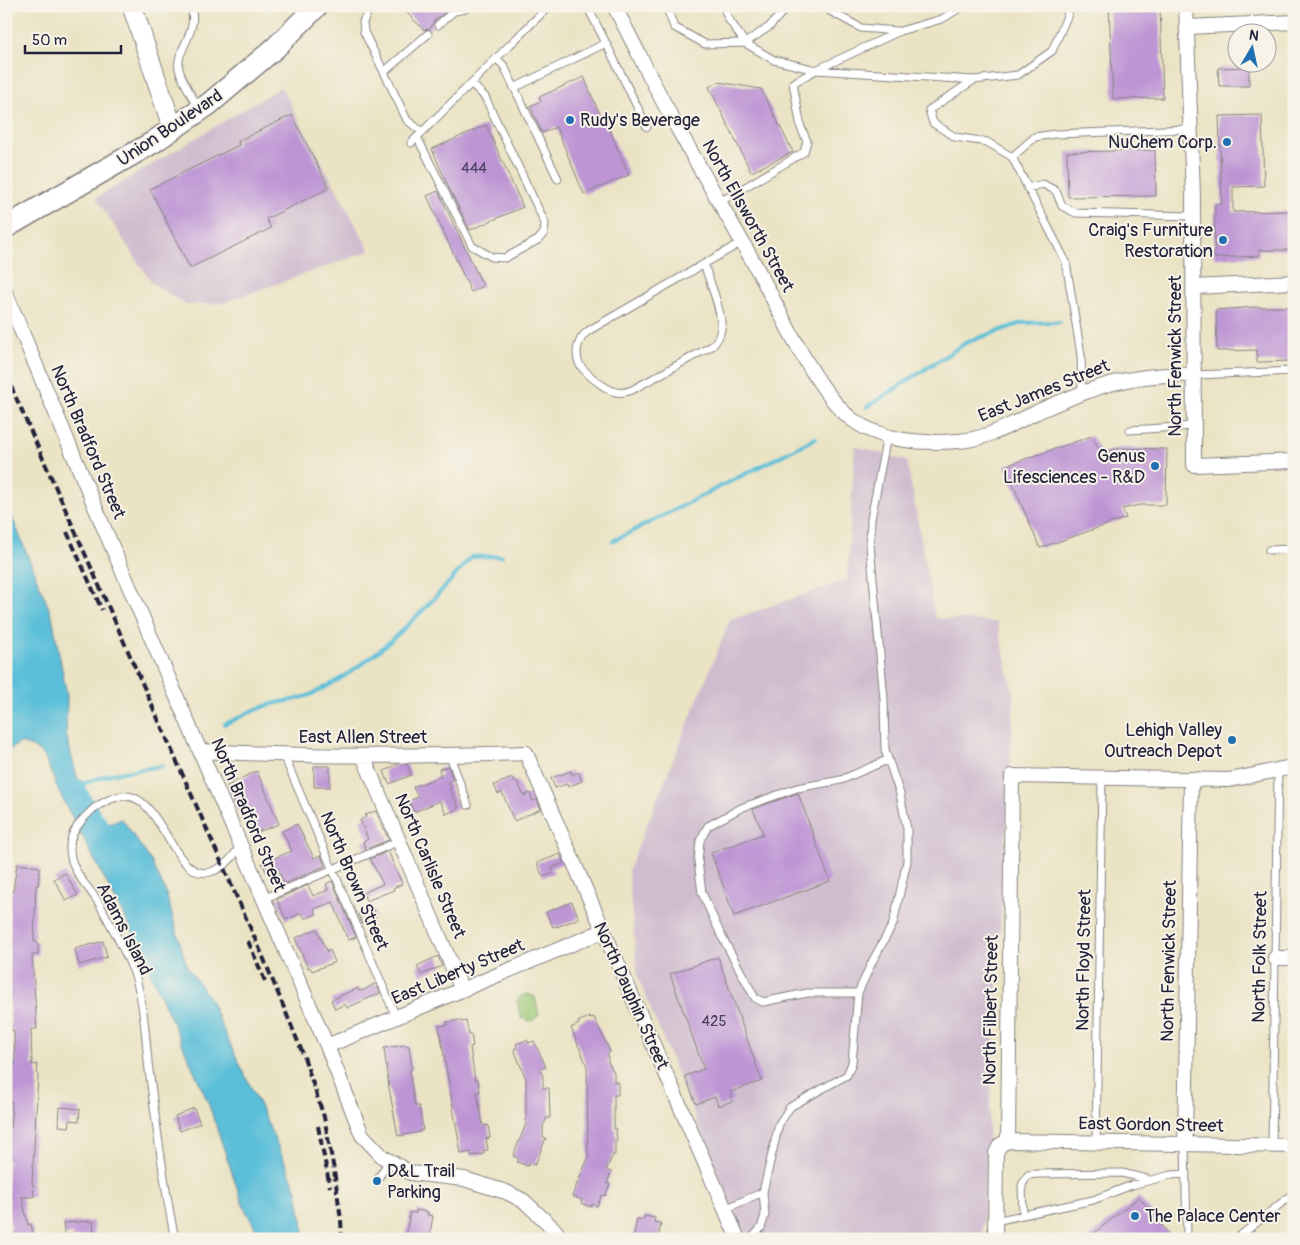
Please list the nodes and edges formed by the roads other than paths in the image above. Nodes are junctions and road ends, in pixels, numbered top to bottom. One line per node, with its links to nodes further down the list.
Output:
1 (132, 6): 31 (street)
2 (191, 6): 29 (lane)
3 (317, 6): 29 (main road, Union Boulevard)
4 (549, 6): 23 (lane)
5 (587, 6): 21 (lane)
6 (614, 6): 38 (street, North Ellsworth Street)
7 (666, 6): 22 (lane)
8 (723, 6): 22 (lane)
9 (788, 6): 22 (lane)
10 (826, 6): 19 (lane)
11 (964, 6): 19 (lane)
12 (1067, 6): 26 (lane)
13 (1186, 6): 18 (street, North Fenwick Street)
14 (465, 9): 17 (lane)
15 (366, 16): 25 (lane)
16 (1294, 22): 18 (street)
17 (438, 25)
18 (1187, 27): 32 (street, North Fenwick Street)
19 (900, 31): 24 (lane)
20 (428, 34): 25 (lane)
21 (606, 43): 28 (lane); 30 (lane)
22 (744, 43): 24 (lane)
23 (496, 58): 27 (lane); 28 (lane)
24 (816, 70): 26 (lane); 38 (lane)
25 (384, 72): 33 (lane)
26 (974, 80): 35 (lane)
27 (471, 83): 33 (lane); 33 (lane)
28 (514, 88): 36 (lane)
29 (200, 110): 31 (main road, Union Boulevard)
30 (647, 127)
31 (173, 129): 40 (main road, Union Boulevard)
32 (1192, 129): 35 (lane); 39 (street, North Fenwick Street)
33 (420, 134): 34 (lane)
34 (411, 143)
35 (1012, 157): 37 (lane)
36 (558, 179)
37 (1027, 188): 39 (lane); 49 (lane)
38 (720, 202): 41 (street, North Ellsworth Street)
39 (1194, 216): 44 (street, North Fenwick Street)
40 (6, 227)
41 (742, 242): 42 (lane); 48 (street, North Ellsworth Street)
42 (704, 264): 42 (lane)
43 (1294, 282): 44 (street)
44 (1194, 287): 47 (street, North Fenwick Street)
45 (6, 294): 56 (street, North Bradford Street)
46 (1294, 371): 47 (lane, East James Street)
47 (1195, 375): 49 (street, East James Street); 50 (street, North Fenwick Street)
48 (825, 389): 52 (street, East James Street)
49 (1082, 393): 52 (street, East James Street)
50 (1194, 426): 51 (lane); 53 (street, North Fenwick Street)
51 (1130, 430)
52 (887, 436): 61 (lane)
53 (1294, 461)
54 (1294, 549): 55 (lane)
55 (1269, 550)
56 (201, 751): 58 (street, East Allen Street); 68 (street, North Bradford Street)
57 (526, 753): 60 (street, East Allen Street); 71 (street, North Dauphin Street)
58 (284, 756): 59 (street, East Allen Street); 69 (lane, North Brown Street)
59 (362, 756): 60 (street, East Allen Street); 67 (street, North Carlisle Street)
60 (450, 756): 66 (lane)
61 (887, 760): 75 (lane); 75 (lane)
62 (1294, 767): 63 (street)
63 (1278, 769): 65 (street); 72 (lane, North Folk Street)
64 (1102, 778): 65 (street); 78 (street, North Filbert Street); 79 (lane, North Floyd Street)
65 (1191, 779): 80 (street, North Fenwick Street)
66 (468, 805)
67 (399, 841): 69 (lane); 74 (street, North Carlisle Street)
68 (241, 845): 70 (street, North Bradford Street); 92 (lane, Adams Island)
69 (332, 869): 70 (lane); 76 (lane, North Brown Street)
70 (263, 899): 77 (street, North Bradford Street)
71 (603, 932): 74 (street, East Liberty Street); 89 (street, North Dauphin Street)
72 (1275, 958): 73 (street); 81 (lane, North Folk Street)
73 (1294, 958)
74 (462, 990): 76 (street, East Liberty Street)
75 (858, 993): 87 (lane)
76 (396, 1018): 77 (street, East Liberty Street)
77 (327, 1046): 83 (street, North Bradford Street)
78 (1008, 1141): 79 (street, East Gordon Street); 91 (street)
79 (1096, 1143): 80 (street, East Gordon Street)
80 (1185, 1144): 81 (street, East Gordon Street); 84 (lane)
81 (1272, 1146): 82 (street, East Gordon Street)
82 (1294, 1146)
83 (389, 1161): 85 (lane); 93 (street, North Bradford Street)
84 (1186, 1174): 86 (lane); 97 (lane)
85 (379, 1177)
86 (1149, 1180): 90 (lane); 90 (lane)
87 (763, 1192): 89 (lane); 95 (lane)
88 (1294, 1193): 98 (lane)
89 (726, 1209): 94 (street, North Dauphin Street)
90 (1023, 1214): 91 (lane)
91 (994, 1221): 96 (street)
92 (175, 1239)
93 (562, 1239)
94 (738, 1239)
95 (751, 1239)
96 (994, 1239)
97 (1189, 1239)
98 (1236, 1239)

